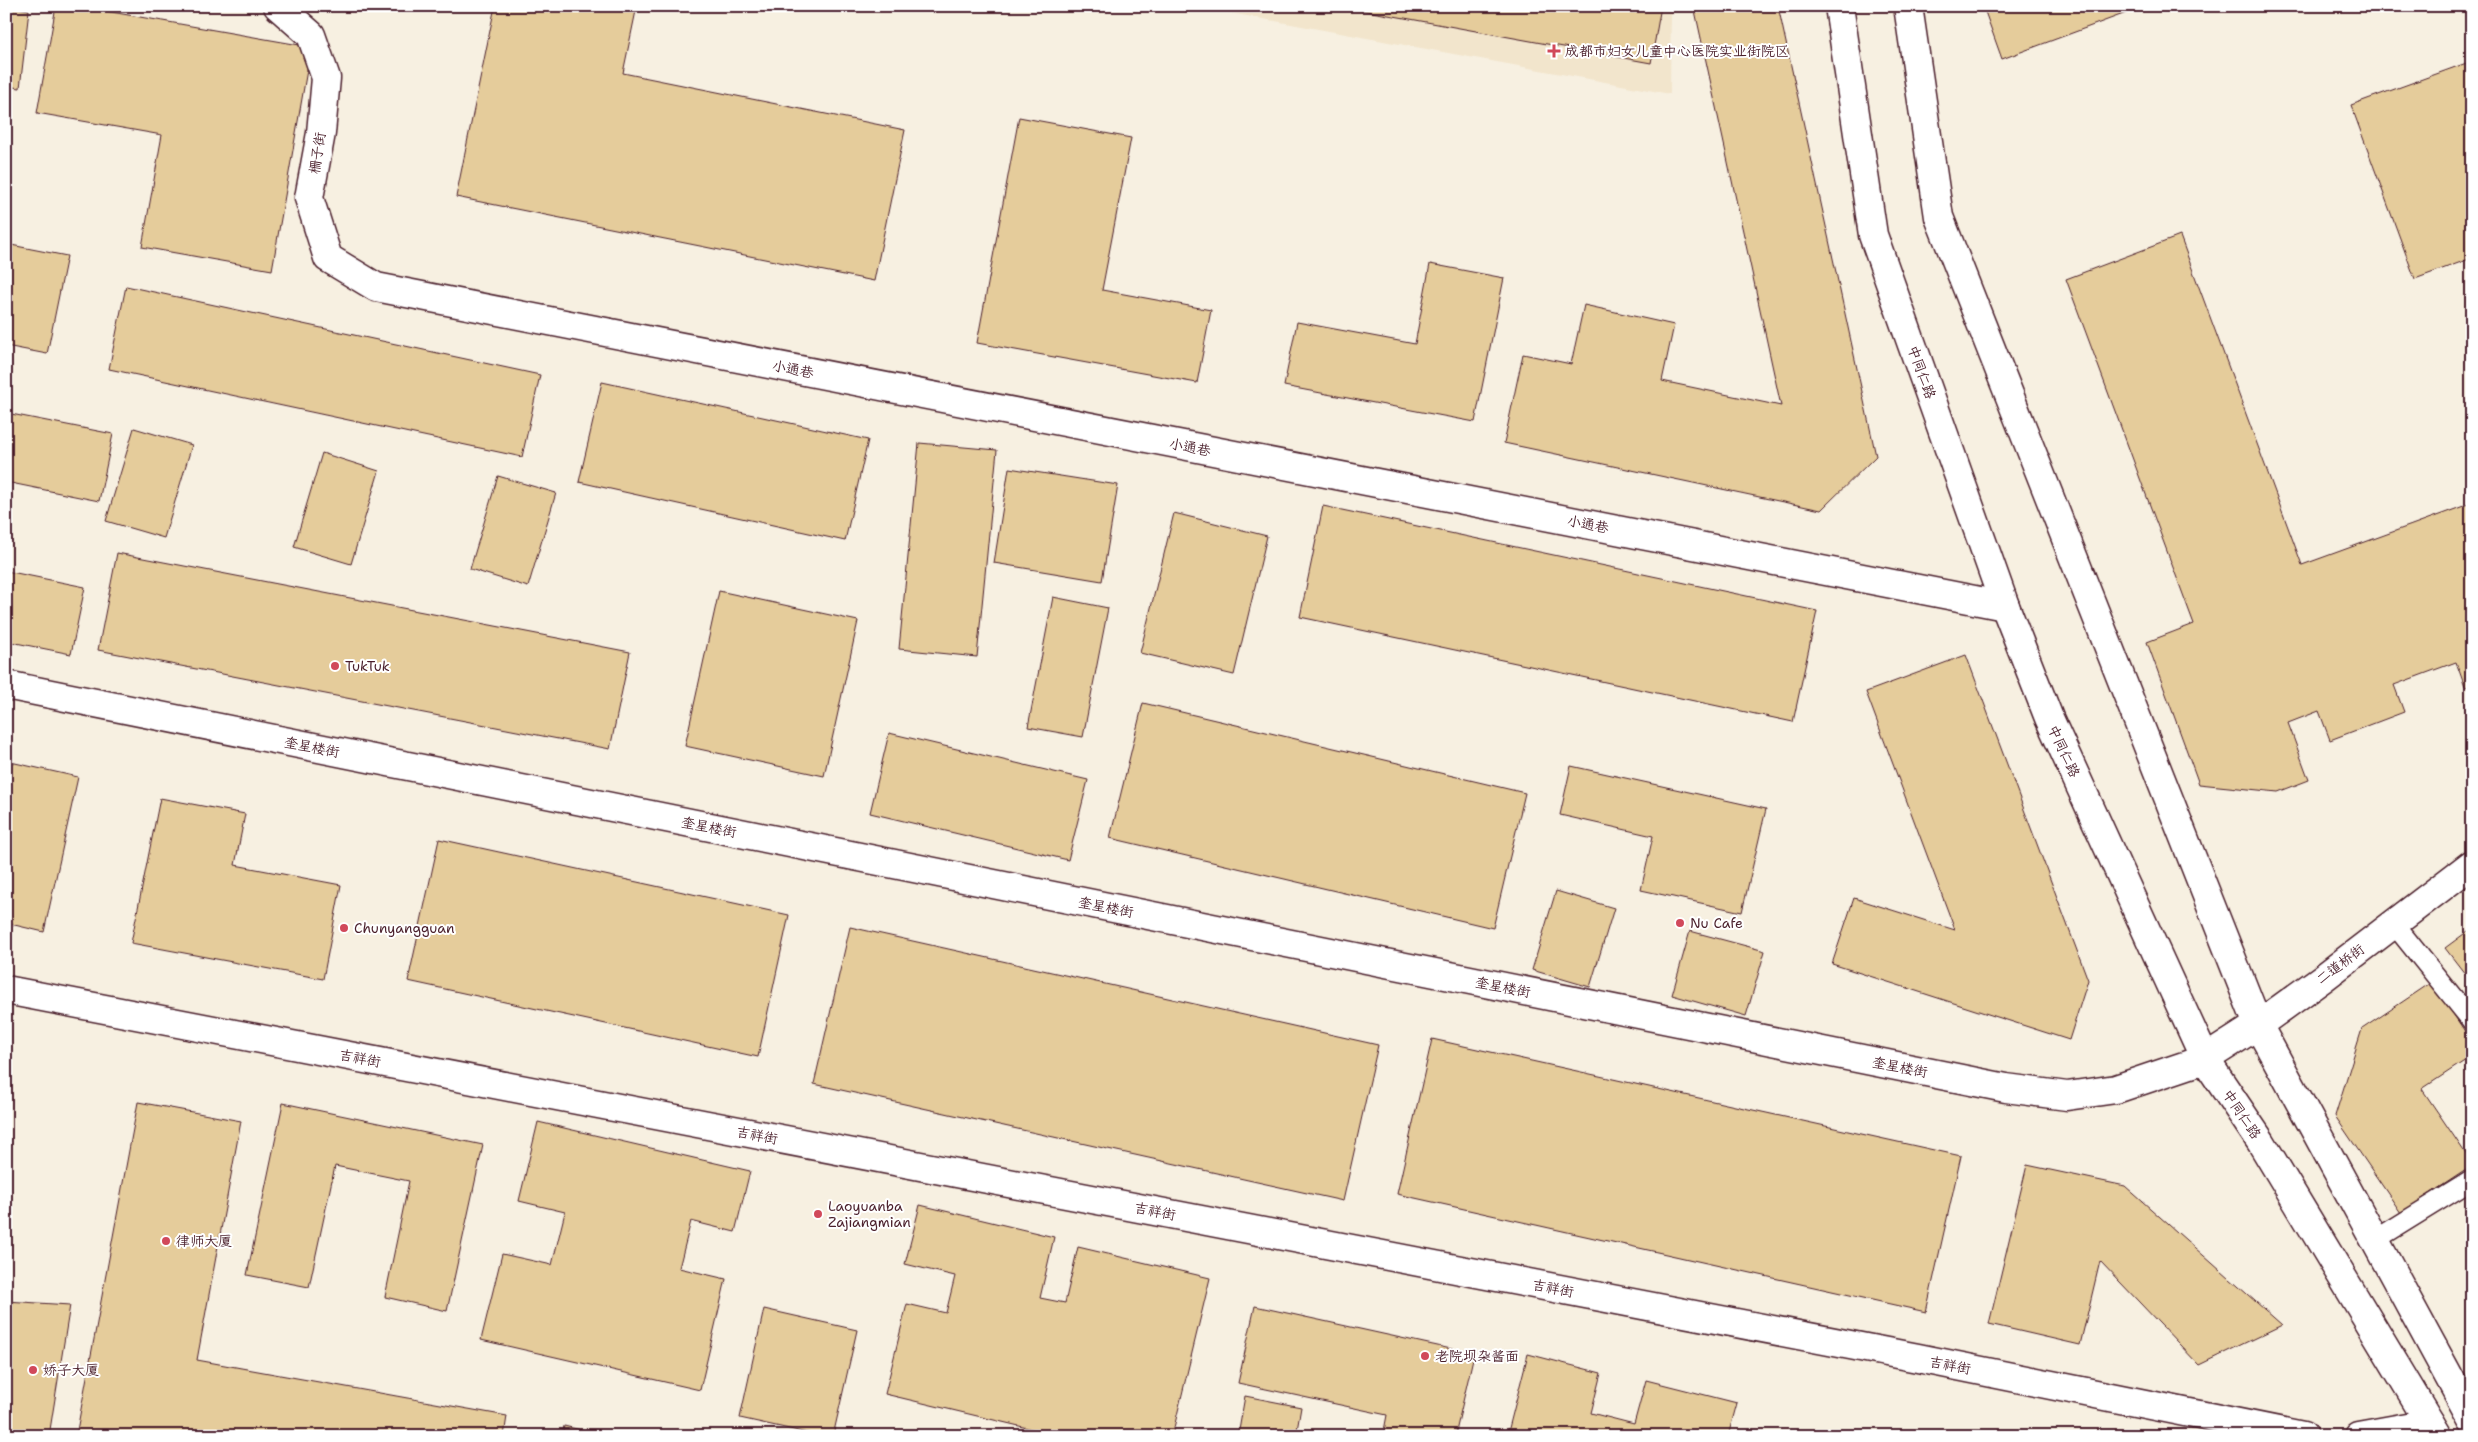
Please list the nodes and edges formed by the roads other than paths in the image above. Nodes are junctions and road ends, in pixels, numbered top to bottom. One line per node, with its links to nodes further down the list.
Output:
1 (278, 6): 4 (street, 栅子街)
2 (1839, 6): 5 (street, 中同仁路)
3 (1908, 6): 11 (street)
4 (376, 287): 5 (street, 小通巷)
5 (2005, 606): 12 (street, 中同仁路)
6 (6, 685): 12 (street, 奎星楼街)
7 (2472, 864): 8 (street, 二道桥街)
8 (2394, 924): 10 (lane); 11 (street, 二道桥街)
9 (6, 990): 17 (street, 吉祥街)
10 (2472, 1021)
11 (2258, 1025): 12 (street, 二道桥街); 14 (street)
12 (2205, 1059): 16 (street, 中同仁路)
13 (2472, 1180): 14 (lane)
14 (2374, 1240): 15 (street)
15 (2472, 1419)
16 (2434, 1429): 18 (street)
17 (2303, 1436)
18 (2358, 1436)

